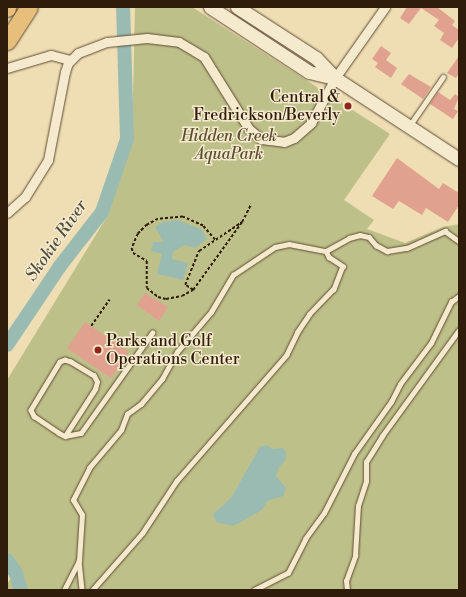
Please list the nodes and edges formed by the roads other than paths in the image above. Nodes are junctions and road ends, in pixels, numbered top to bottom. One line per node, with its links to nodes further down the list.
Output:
1 (29, 7): 5 (highway)
2 (210, 7): 9 (main road)
3 (237, 7): 9 (main road)
4 (385, 7): 9 (street)
5 (7, 41)
6 (70, 60): 7 (street); 9 (street); 12 (street)
7 (7, 68)
8 (443, 77): 10 (lane)
9 (335, 78): 10 (main road)
10 (409, 127): 11 (main road)
11 (459, 159)
12 (7, 212)
13 (459, 241): 14 (lane)
14 (326, 251): 19 (lane); 22 (lane)
15 (459, 296): 23 (lane)
16 (459, 330): 24 (lane)
17 (152, 333): 18 (lane)
18 (65, 436): 18 (lane)
19 (79, 561): 20 (lane); 21 (lane)
20 (64, 590)
21 (82, 590)
22 (93, 590)
23 (254, 590)
24 (348, 590)

